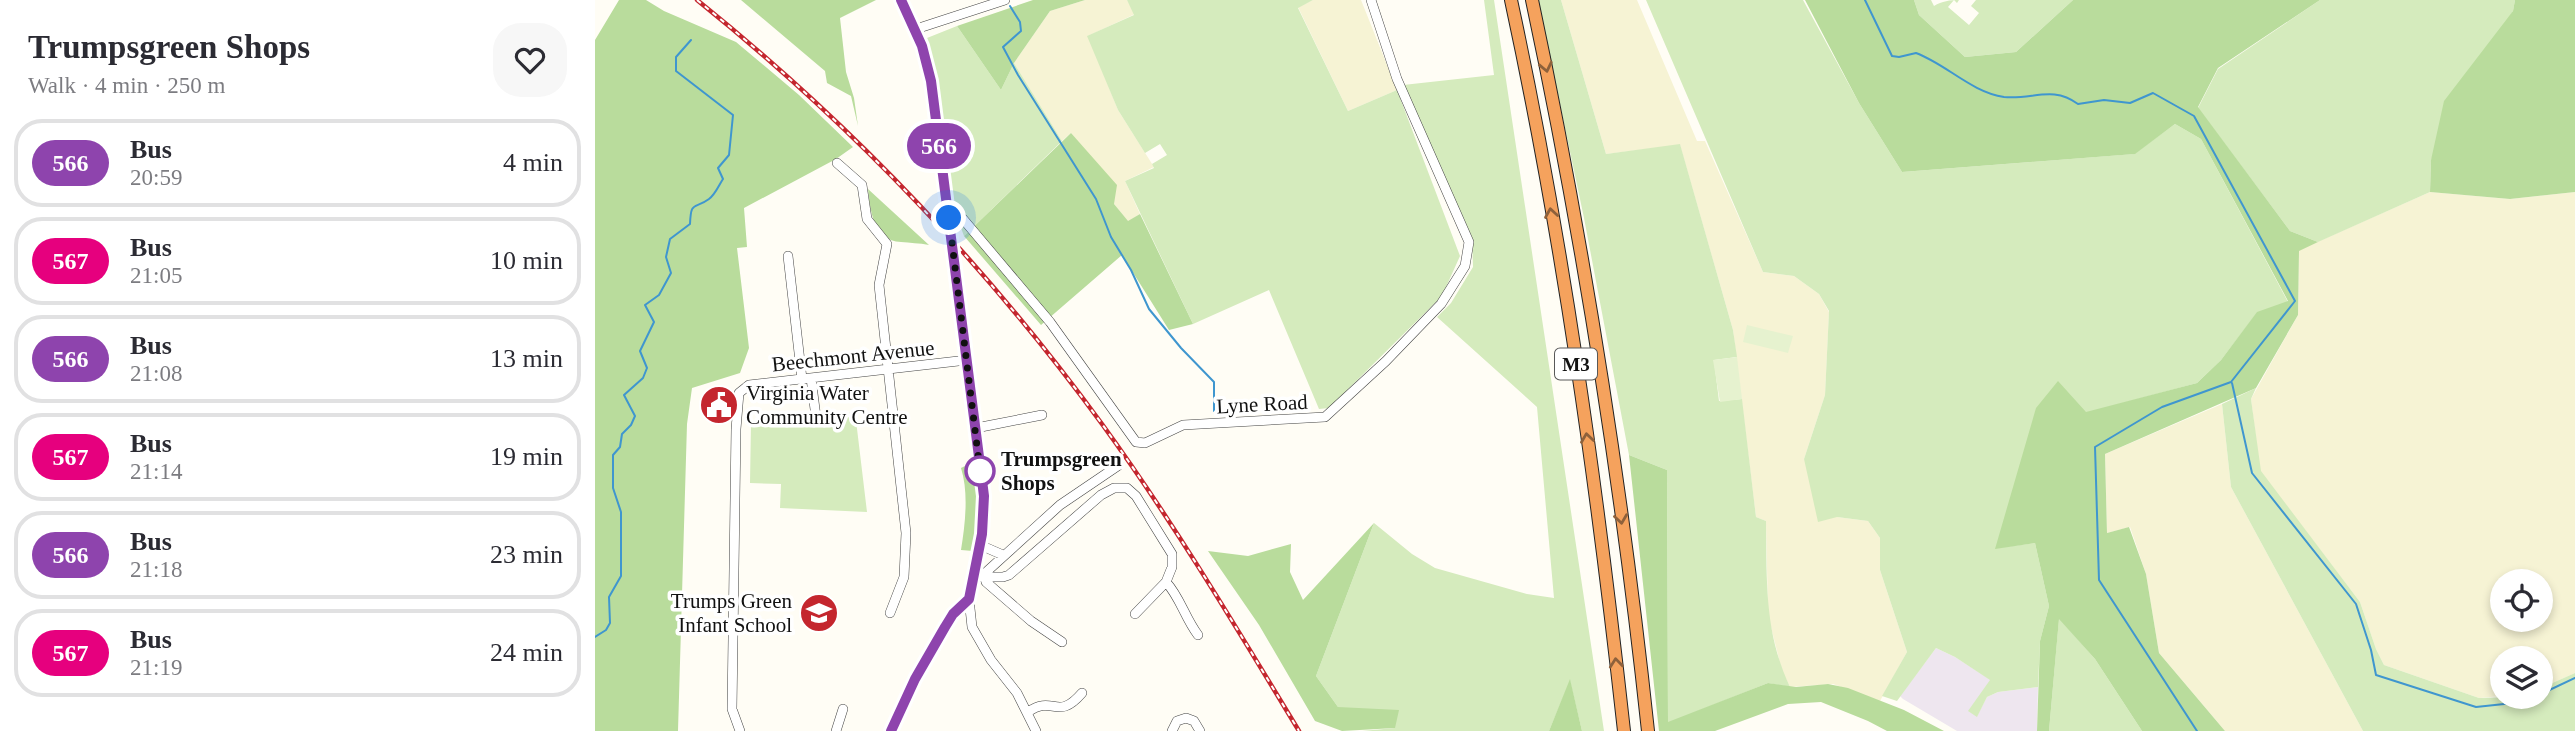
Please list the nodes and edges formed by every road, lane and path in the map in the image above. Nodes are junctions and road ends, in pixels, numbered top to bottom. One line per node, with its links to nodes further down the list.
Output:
1 (901, 0): 6 (street)
2 (1005, 0): 6 (street)
3 (1371, 0): 8 (street, Lyne Road)
4 (1511, 0): 35 (highway, M3, one-way to 4)
5 (1532, 0): 36 (highway, M3, one-way to 36)
6 (916, 29): 8 (street)
7 (838, 163): 11 (street)
8 (949, 212): 10 (street)
9 (788, 256): 12 (street)
10 (967, 360): 11 (street, Beechmont Avenue); 15 (street)
11 (889, 370): 12 (street, Beechmont Avenue); 22 (street)
12 (806, 378): 14 (street); 29 (street, Beechmont Avenue)
13 (1042, 415): 15 (street)
14 (816, 417)
15 (976, 428): 17 (street)
16 (1119, 465): 18 (street)
17 (980, 545): 18 (street); 19 (street)
18 (1003, 555): 19 (street)
19 (979, 577): 20 (street); 21 (street); 25 (street)
20 (1166, 582): 23 (street); 24 (street)
21 (969, 599): 28 (street); 31 (street)
22 (890, 613)
23 (1135, 614)
24 (1198, 635)
25 (1062, 642)
26 (1082, 693): 28 (street)
27 (843, 709): 30 (street)
28 (1028, 712): 32 (street)
29 (740, 731)
30 (836, 731)
31 (891, 731)
32 (1035, 731)
33 (1172, 731): 34 (street)
34 (1200, 731)
35 (1624, 731)
36 (1648, 731)

